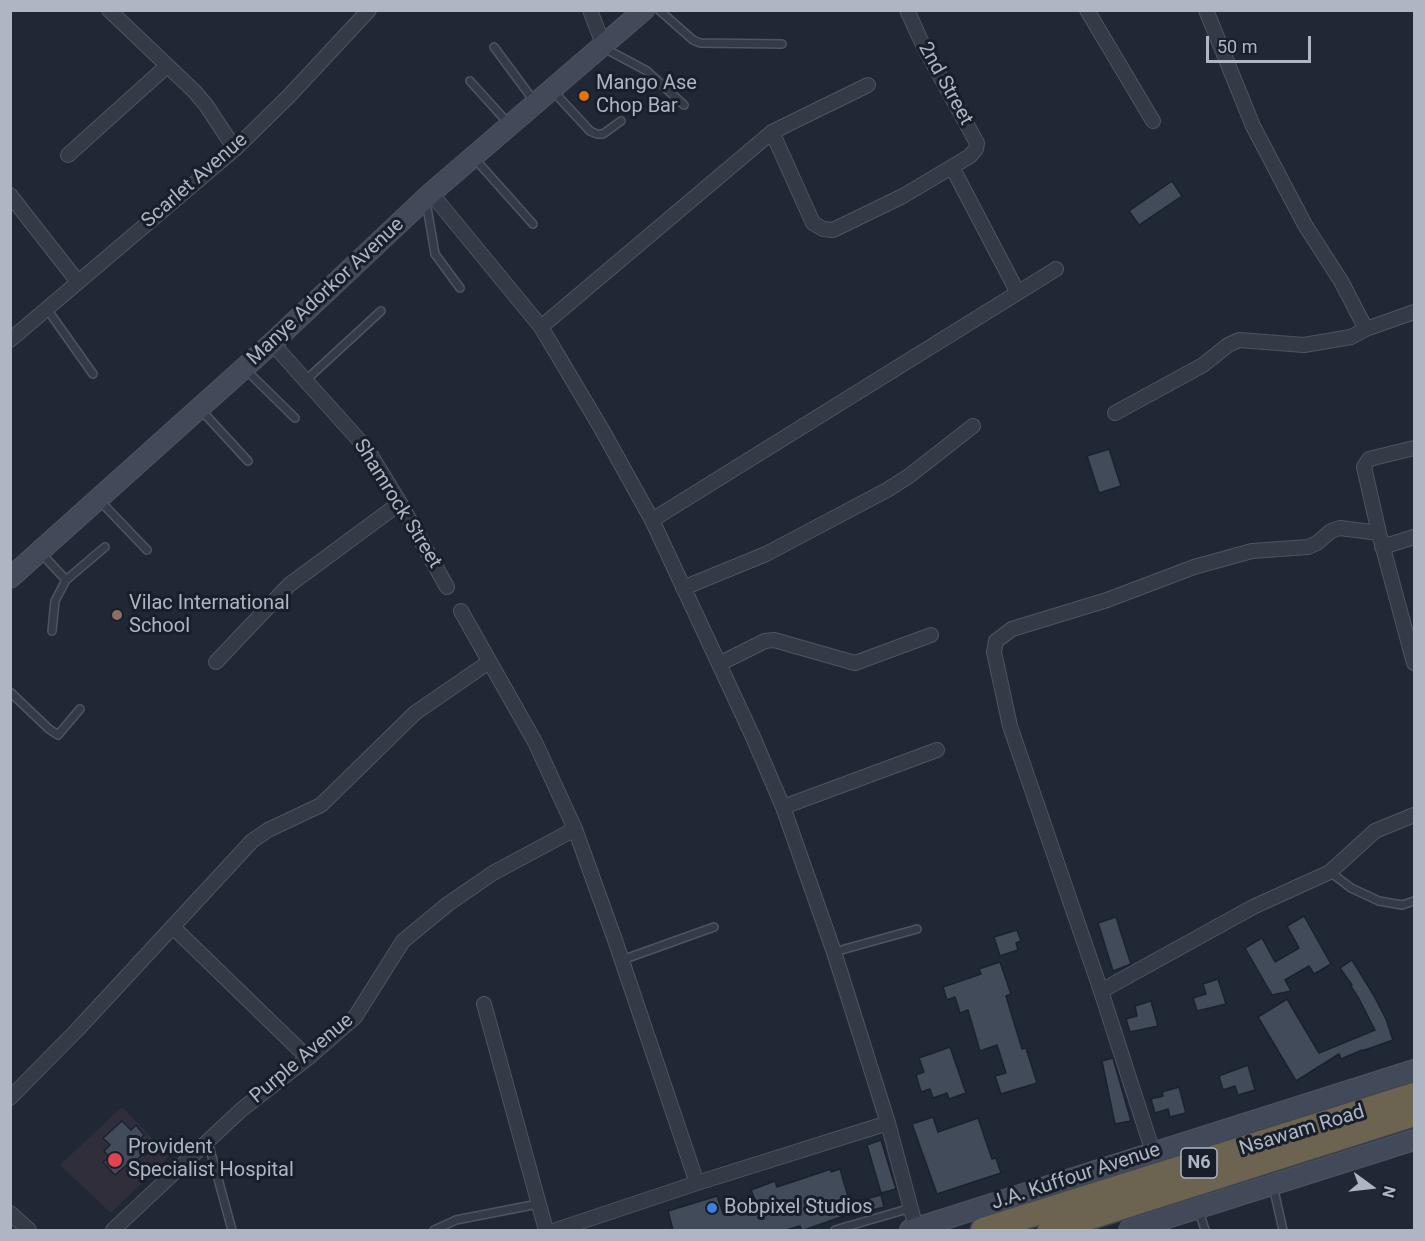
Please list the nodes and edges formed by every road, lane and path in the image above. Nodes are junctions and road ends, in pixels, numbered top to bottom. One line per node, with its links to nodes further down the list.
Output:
1 (109, 10): 12 (street)
2 (590, 10): 10 (street)
3 (644, 10): 10 (street, Manye Adorkor Avenue)
4 (659, 10): 9 (lane)
5 (907, 10): 25 (street, 2nd Street)
6 (1087, 10): 19 (street)
7 (1206, 10): 37 (street)
8 (364, 12): 22 (street, Scarlet Avenue)
9 (782, 44)
10 (602, 45): 15 (street, Manye Adorkor Avenue); 17 (lane)
11 (494, 47): 16 (lane)
12 (167, 66): 22 (street); 23 (street)
13 (470, 81): 20 (lane)
14 (867, 84): 21 (street)
15 (551, 89): 16 (street, Manye Adorkor Avenue); 18 (lane)
16 (536, 103): 20 (street, Manye Adorkor Avenue)
17 (684, 105)
18 (621, 121)
19 (1153, 122)
20 (510, 125): 24 (street, Manye Adorkor Avenue)
21 (772, 132): 25 (street); 36 (street)
22 (235, 149): 30 (street, Scarlet Avenue)
23 (68, 155)
24 (473, 157): 27 (street, Manye Adorkor Avenue); 28 (lane)
25 (952, 167): 32 (street)
26 (10, 195): 30 (street)
27 (429, 196): 31 (lane); 36 (street); 39 (street, Manye Adorkor Avenue)
28 (533, 224)
29 (1056, 269): 32 (street)
30 (78, 282): 33 (street, Scarlet Avenue)
31 (460, 288)
32 (1018, 293): 51 (street)
33 (47, 309): 38 (street, Scarlet Avenue); 41 (lane)
34 (381, 311): 42 (lane)
35 (1414, 312): 37 (street)
36 (541, 327): 51 (street)
37 (1366, 329): 44 (street)
38 (10, 340)
39 (272, 342): 40 (street, Manye Adorkor Avenue); 42 (street, Shamrock Street)
40 (244, 368): 43 (street, Manye Adorkor Avenue); 45 (lane)
41 (93, 374)
42 (306, 380): 50 (street, Shamrock Street)
43 (199, 408): 48 (lane); 49 (street, Manye Adorkor Avenue)
44 (1115, 413)
45 (295, 418)
46 (973, 426): 60 (street)
47 (1414, 448): 53 (street)
48 (248, 461)
49 (99, 499): 55 (lane); 56 (street, Manye Adorkor Avenue)
50 (400, 503): 59 (street, Shamrock Street); 64 (street)
51 (652, 520): 60 (street)
52 (1414, 537): 53 (street)
53 (1381, 540): 66 (street); 81 (street)
54 (105, 547): 58 (lane)
55 (147, 550)
56 (40, 552): 57 (street, Manye Adorkor Avenue); 58 (lane)
57 (10, 578)
58 (66, 580): 62 (lane)
59 (447, 587)
60 (683, 588): 67 (street)
61 (461, 611): 65 (street)
62 (52, 631)
63 (931, 636): 67 (street)
64 (216, 662)
65 (489, 662): 73 (street); 77 (street)
66 (1414, 663)
67 (719, 664): 71 (street)
68 (10, 692): 69 (lane)
69 (80, 709)
70 (937, 750): 71 (street)
71 (783, 807): 79 (street)
72 (1414, 814): 74 (street)
73 (575, 829): 80 (street); 83 (street, Purple Avenue)
74 (1330, 872): 75 (lane); 81 (street)
75 (1414, 901)
76 (714, 927): 80 (lane)
77 (174, 928): 83 (street); 86 (street)
78 (917, 929): 79 (lane)
79 (834, 952): 88 (street)
80 (622, 960): 92 (street)
81 (1101, 991): 91 (street)
82 (484, 1004): 94 (street)
83 (308, 1058): 90 (street, Purple Avenue)
84 (1414, 1070): 91 (street, J.A. Kuffour Avenue)
85 (1414, 1095): 106 (highway, Nsawam Road / N6)
86 (10, 1098)
87 (1414, 1114): 107 (highway, Nsawam Road / N6)
88 (888, 1123): 92 (street); 95 (street)
89 (1414, 1140): 93 (street)
90 (208, 1142): 100 (street, Purple Avenue); 101 (lane)
91 (1153, 1152): 98 (street, J.A. Kuffour Avenue)
92 (697, 1183): 104 (street)
93 (1272, 1184): 96 (street); 110 (lane)
94 (538, 1204): 102 (lane); 103 (street)
95 (911, 1208): 98 (street); 105 (lane)
96 (1198, 1208): 108 (street); 109 (lane)
97 (10, 1213): 99 (street)
98 (913, 1229)
99 (29, 1230)
100 (113, 1230)
101 (232, 1230)
102 (434, 1230)
103 (546, 1230)
104 (556, 1230)
105 (835, 1230)
106 (983, 1230)
107 (1050, 1230)
108 (1129, 1230)
109 (1205, 1230)
110 (1283, 1230)

